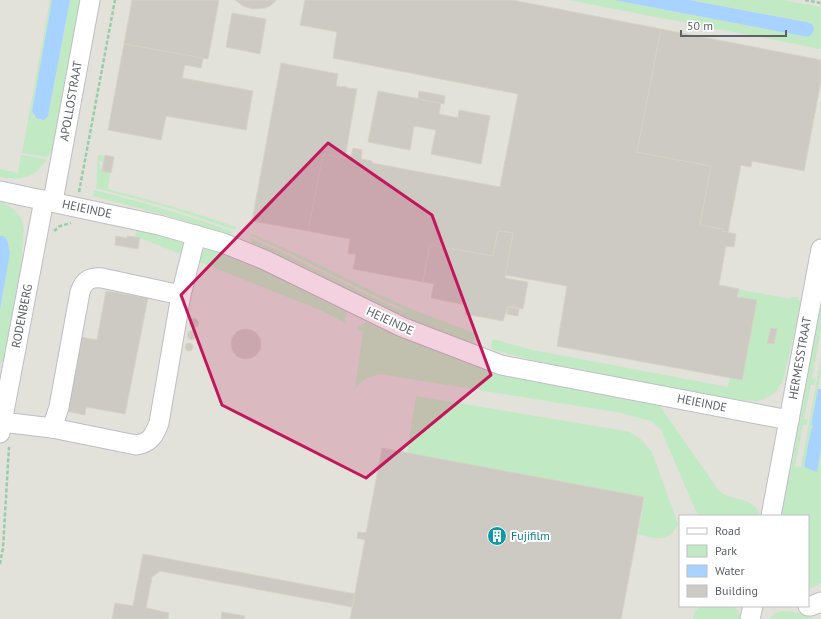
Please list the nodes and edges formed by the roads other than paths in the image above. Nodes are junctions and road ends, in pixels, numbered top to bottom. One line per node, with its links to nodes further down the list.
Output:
1 (90, 0): 3 (street, APOLLOSTRAAT)
2 (0, 191): 3 (street, HEIEINDE)
3 (48, 200): 4 (street, HEIEINDE); 8 (street, RODENBERG)
4 (196, 235): 6 (street); 7 (street, HEIEINDE)
5 (821, 249): 7 (street, HERMESSTRAAT)
6 (180, 295): 9 (street); 9 (street)
7 (789, 420): 10 (street, HERMESSTRAAT)
8 (5, 426): 9 (street)
9 (52, 428)
10 (771, 515)
11 (821, 602): 12 (street)
12 (809, 606)
13 (753, 607): 14 (street)
14 (750, 619)

